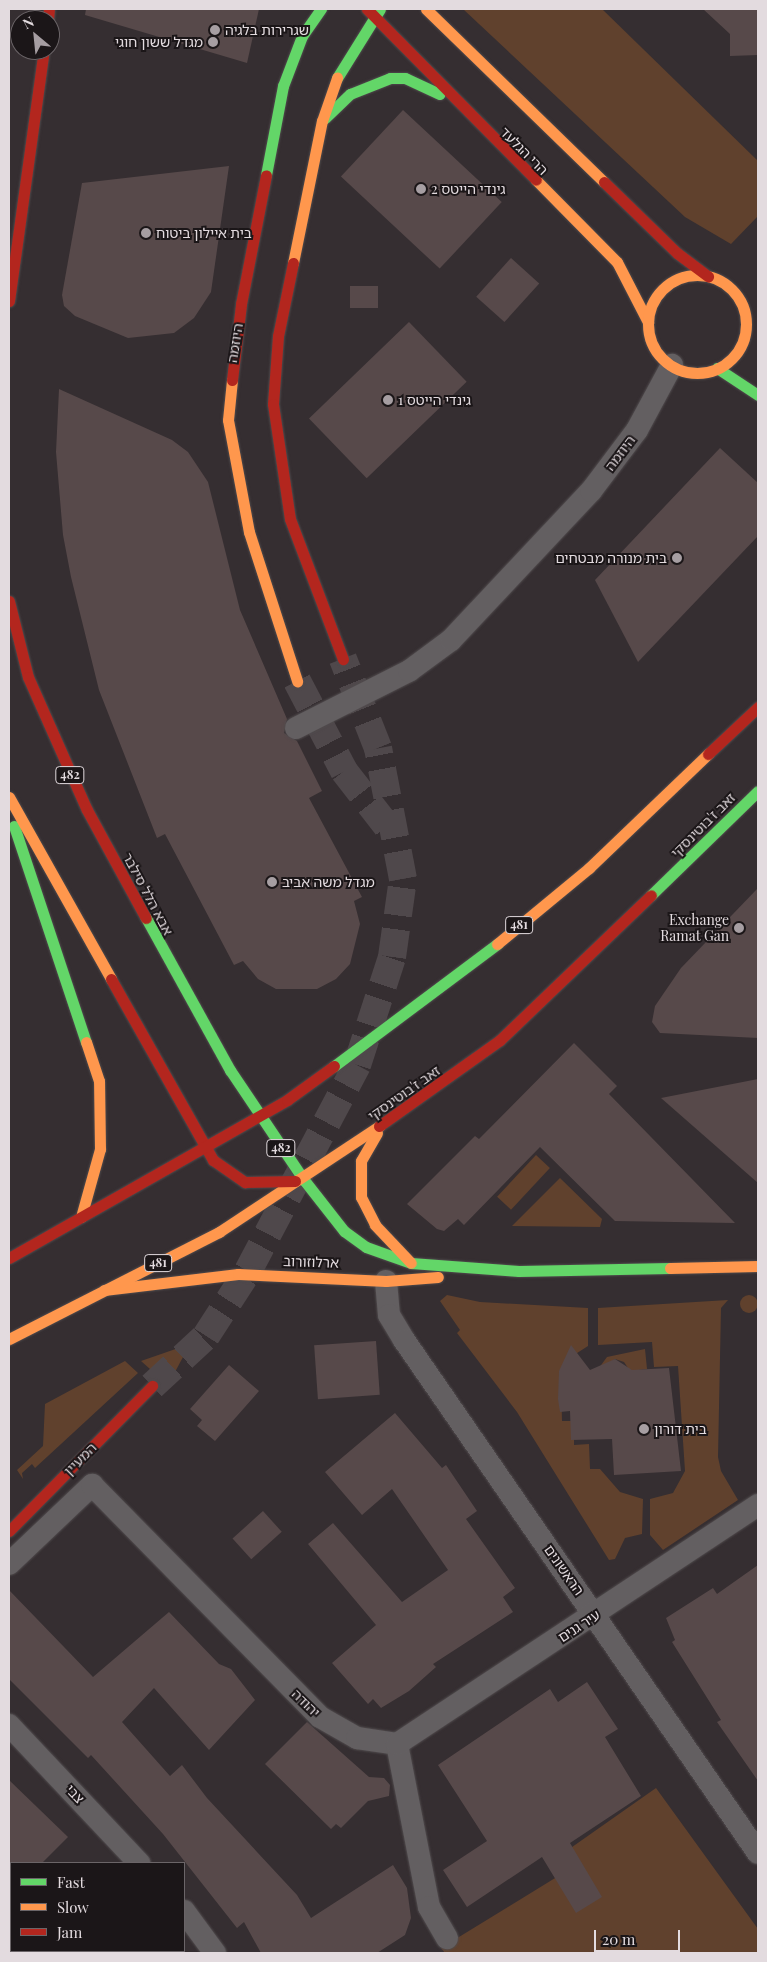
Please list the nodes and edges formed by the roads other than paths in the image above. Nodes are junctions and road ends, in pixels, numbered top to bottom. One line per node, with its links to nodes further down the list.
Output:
1 (303, 9): 6 (street)
2 (321, 9): 6 (street, היוזמה)
3 (367, 9): 5 (street, הרי הגלעד)
4 (426, 9): 10 (street)
5 (378, 14): 8 (street, הרי הגלעד); 9 (street)
6 (302, 36): 20 (street, היוזמה)
7 (43, 60): 11 (street)
8 (454, 102): 9 (street); 13 (street, הרי הגלעד)
9 (322, 121): 19 (street)
10 (708, 276): 12 (street); 13 (street)
11 (9, 301)
12 (744, 312): 14 (street); 16 (street)
13 (648, 322): 15 (street)
14 (758, 335)
15 (672, 366): 16 (street); 22 (street, היוזמה)
16 (717, 368): 17 (street)
17 (758, 395)
18 (9, 601): 27 (street, אבא הלל סילבר / 482)
19 (342, 659)
20 (297, 681)
21 (758, 707): 27 (street, 481)
22 (296, 728)
23 (758, 791): 28 (street, זאב ז'בוטינסקי / 481)
24 (9, 797): 29 (street)
25 (9, 810): 26 (street)
26 (15, 854): 31 (street)
27 (259, 1117): 29 (street, 481); 30 (street, אבא הלל סילבר / 482)
28 (380, 1128): 30 (street, זאב ז'בוטינסקי / 481); 33 (street)
29 (204, 1149): 30 (street); 31 (street, 481)
30 (304, 1180): 33 (street, ארלוזורוב); 39 (street, זאב ז'בוטינסקי / 481)
31 (81, 1217): 32 (street, 481)
32 (9, 1258)
33 (411, 1263): 35 (street, ארלוזורוב)
34 (758, 1266): 36 (street, ארלוזורוב)
35 (519, 1271): 36 (street, ארלוזורוב); 38 (street, ארלוזורוב)
36 (656, 1271): 37 (street, ארלוזורוב)
37 (749, 1280)
38 (386, 1281): 39 (street, ארלוזורוב); 46 (street, הראשונים)
39 (102, 1290): 40 (street, זאב ז'בוטינסקי / 481)
40 (9, 1339)
41 (152, 1386): 44 (street, המעיין)
42 (92, 1485): 45 (street, המעיין); 48 (street, יהודה)
43 (758, 1505): 46 (street, עיר גנים)
44 (9, 1531)
45 (9, 1564)
46 (596, 1615): 48 (street, עיר גנים); 49 (street, הראשונים)
47 (9, 1725): 50 (street, צבי)
48 (397, 1744): 52 (street)
49 (758, 1853)
50 (138, 1862)
51 (185, 1912): 53 (street)
52 (447, 1938)
53 (215, 1953)

